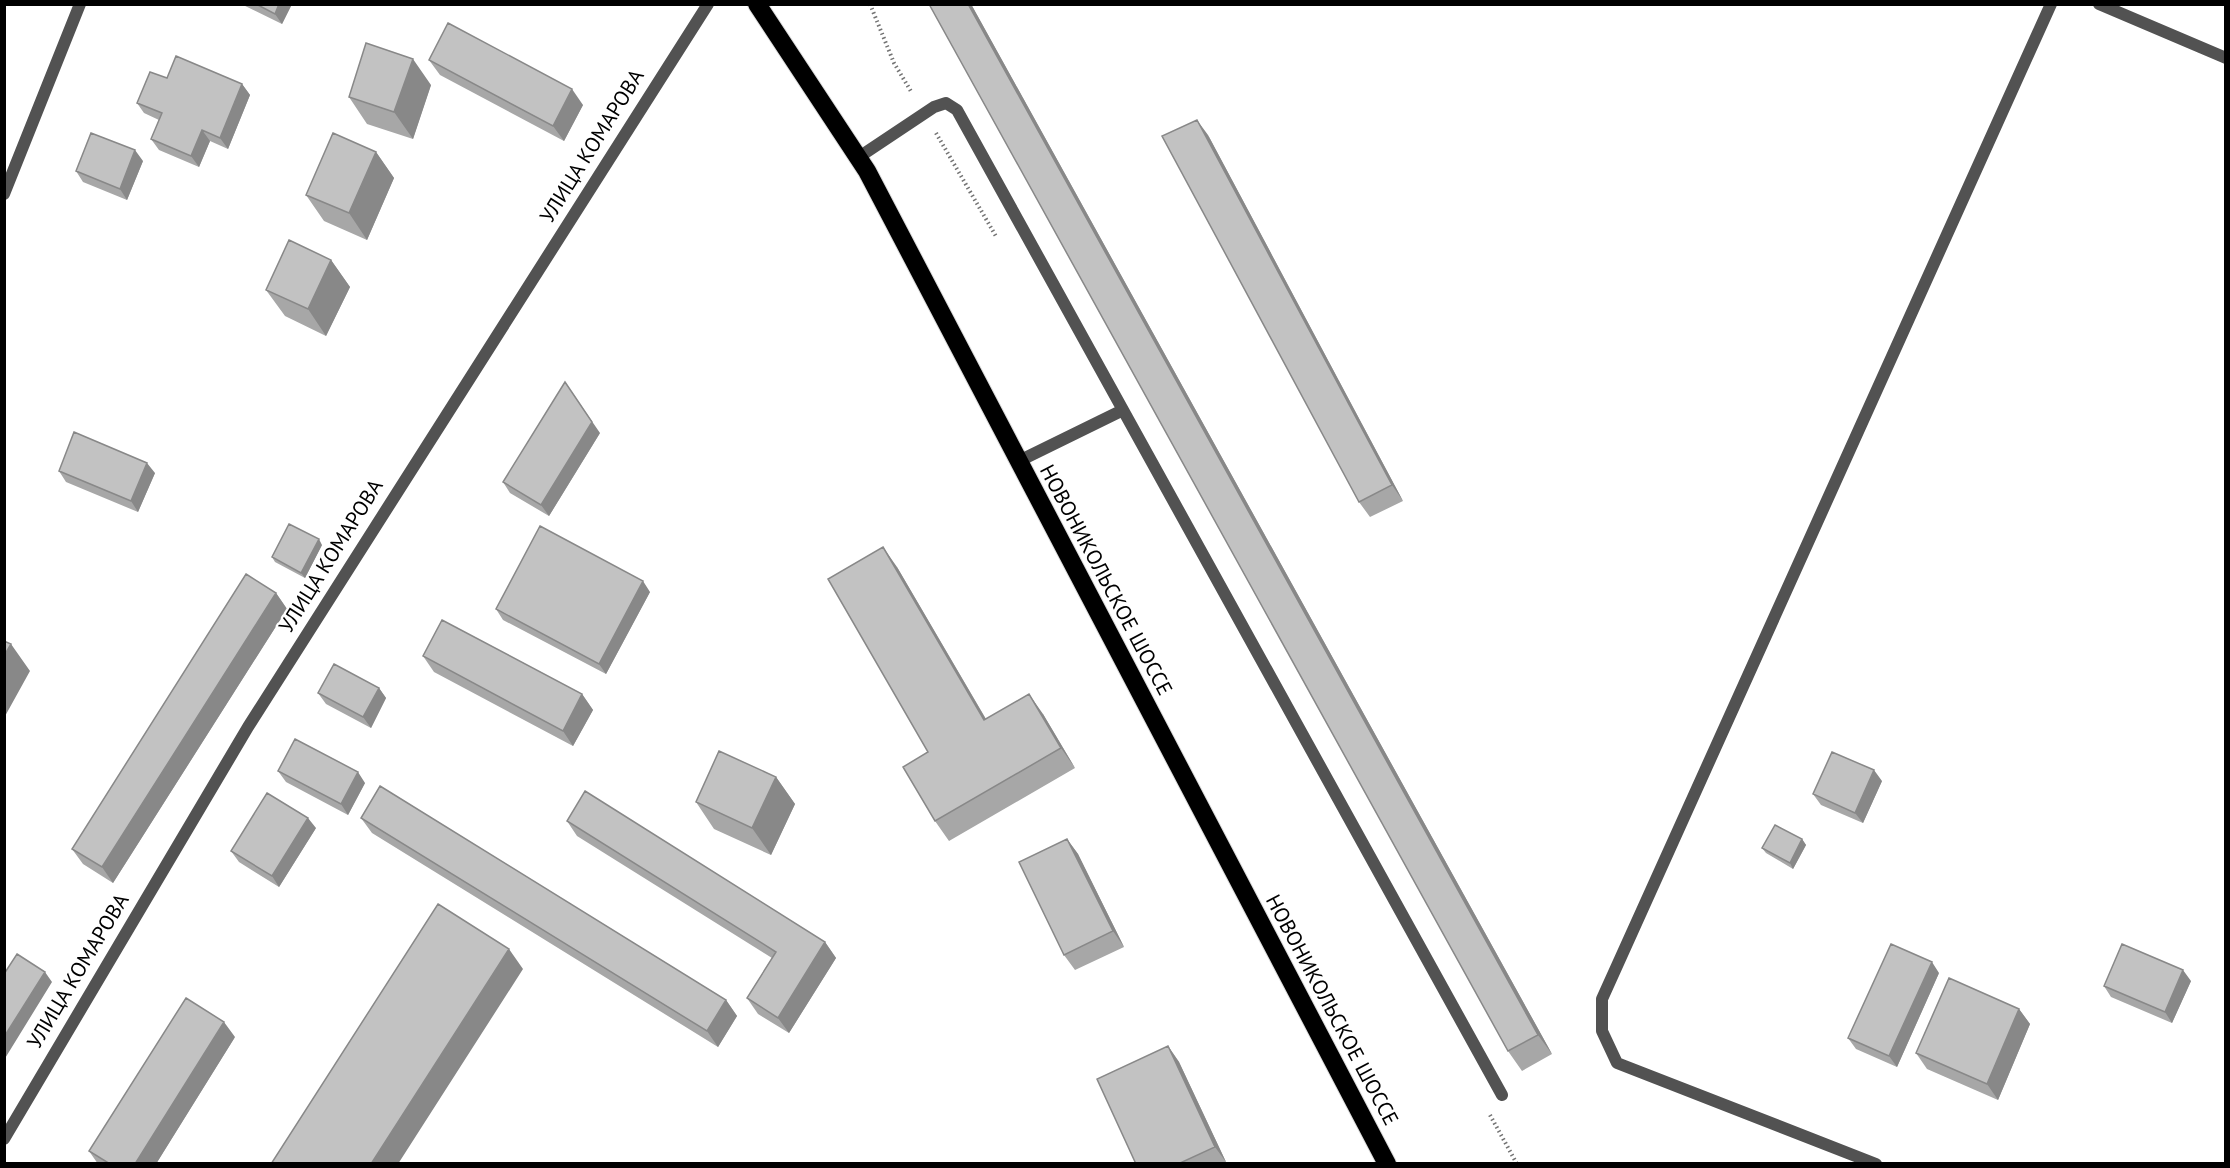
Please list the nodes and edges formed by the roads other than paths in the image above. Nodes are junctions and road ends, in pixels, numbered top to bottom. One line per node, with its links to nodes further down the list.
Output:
1 (80, 4): 8 (street)
2 (708, 4): 12 (street, УЛИЦА КОМАРОВА)
3 (757, 4): 7 (highway, НОВОНИКОЛЬСКОЕ ШОССЕ)
4 (2051, 4): 14 (street)
5 (2099, 4): 6 (street)
6 (2226, 58)
7 (859, 157): 9 (street); 10 (highway, НОВОНИКОЛЬСКОЕ ШОССЕ)
8 (4, 194)
9 (1123, 410): 10 (street); 11 (street)
10 (1019, 460): 13 (highway, НОВОНИКОЛЬСКОЕ ШОССЕ)
11 (1502, 1095)
12 (4, 1139)
13 (1387, 1164)
14 (1876, 1164)

